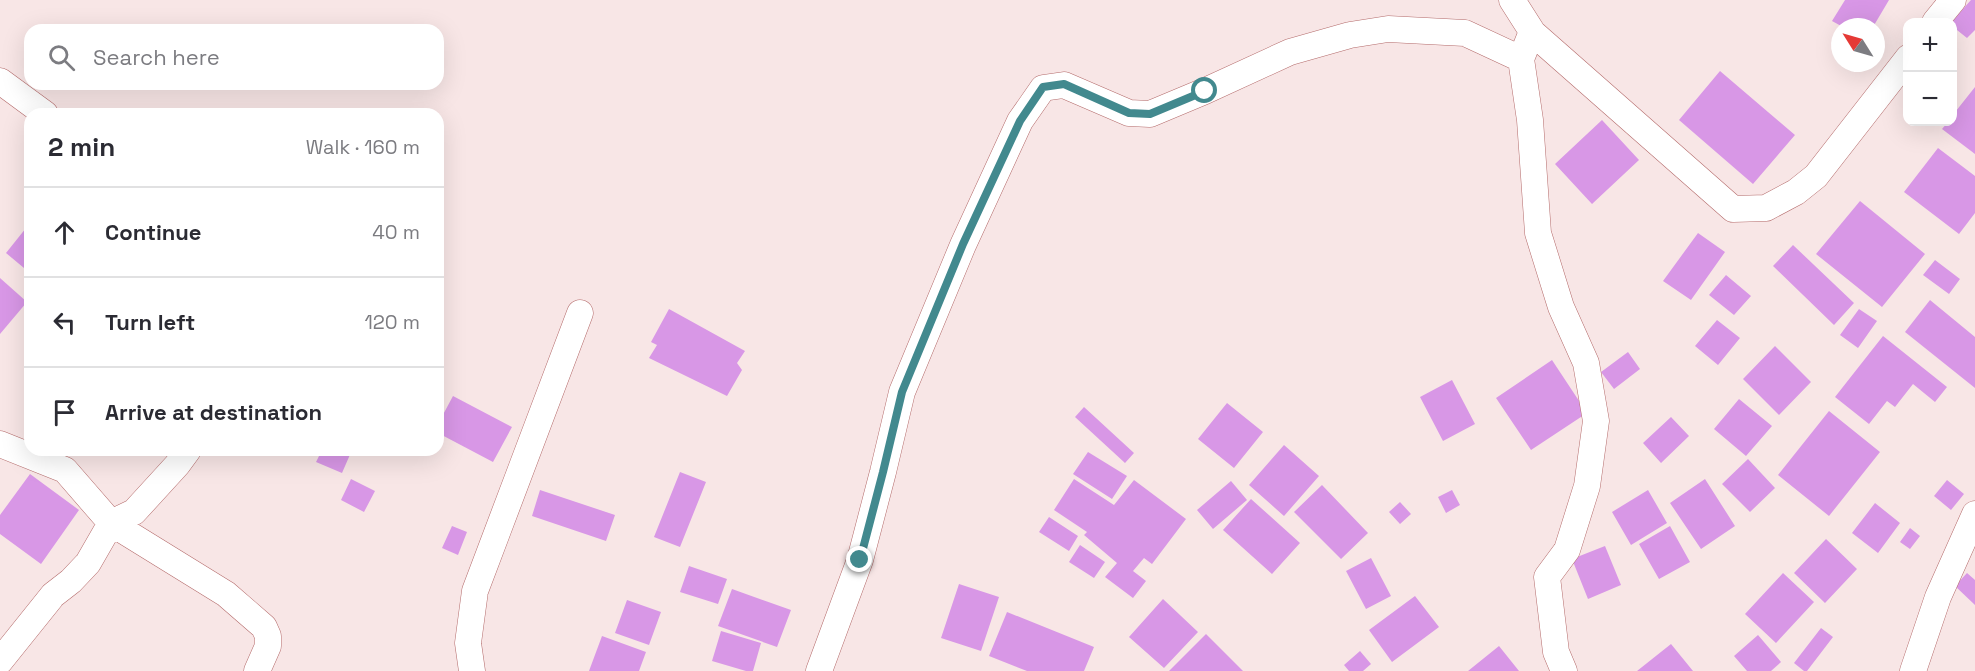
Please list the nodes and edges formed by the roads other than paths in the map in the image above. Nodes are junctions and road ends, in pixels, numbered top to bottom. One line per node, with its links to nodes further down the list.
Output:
1 (1512, 0): 4 (street)
2 (1953, 0): 3 (street)
3 (1938, 18)
4 (1533, 33): 5 (street); 6 (street)
5 (1521, 58): 19 (street); 20 (street)
6 (1903, 64)
7 (0, 81): 8 (street)
8 (37, 108)
9 (580, 313): 18 (street)
10 (0, 444): 11 (street)
11 (24, 454)
12 (30, 456): 15 (street)
13 (184, 456): 15 (street)
14 (1975, 514): 21 (street)
15 (111, 523): 16 (street); 17 (street)
16 (0, 661)
17 (257, 671)
18 (472, 671)
19 (819, 671)
20 (1564, 671)
21 (1913, 671)

